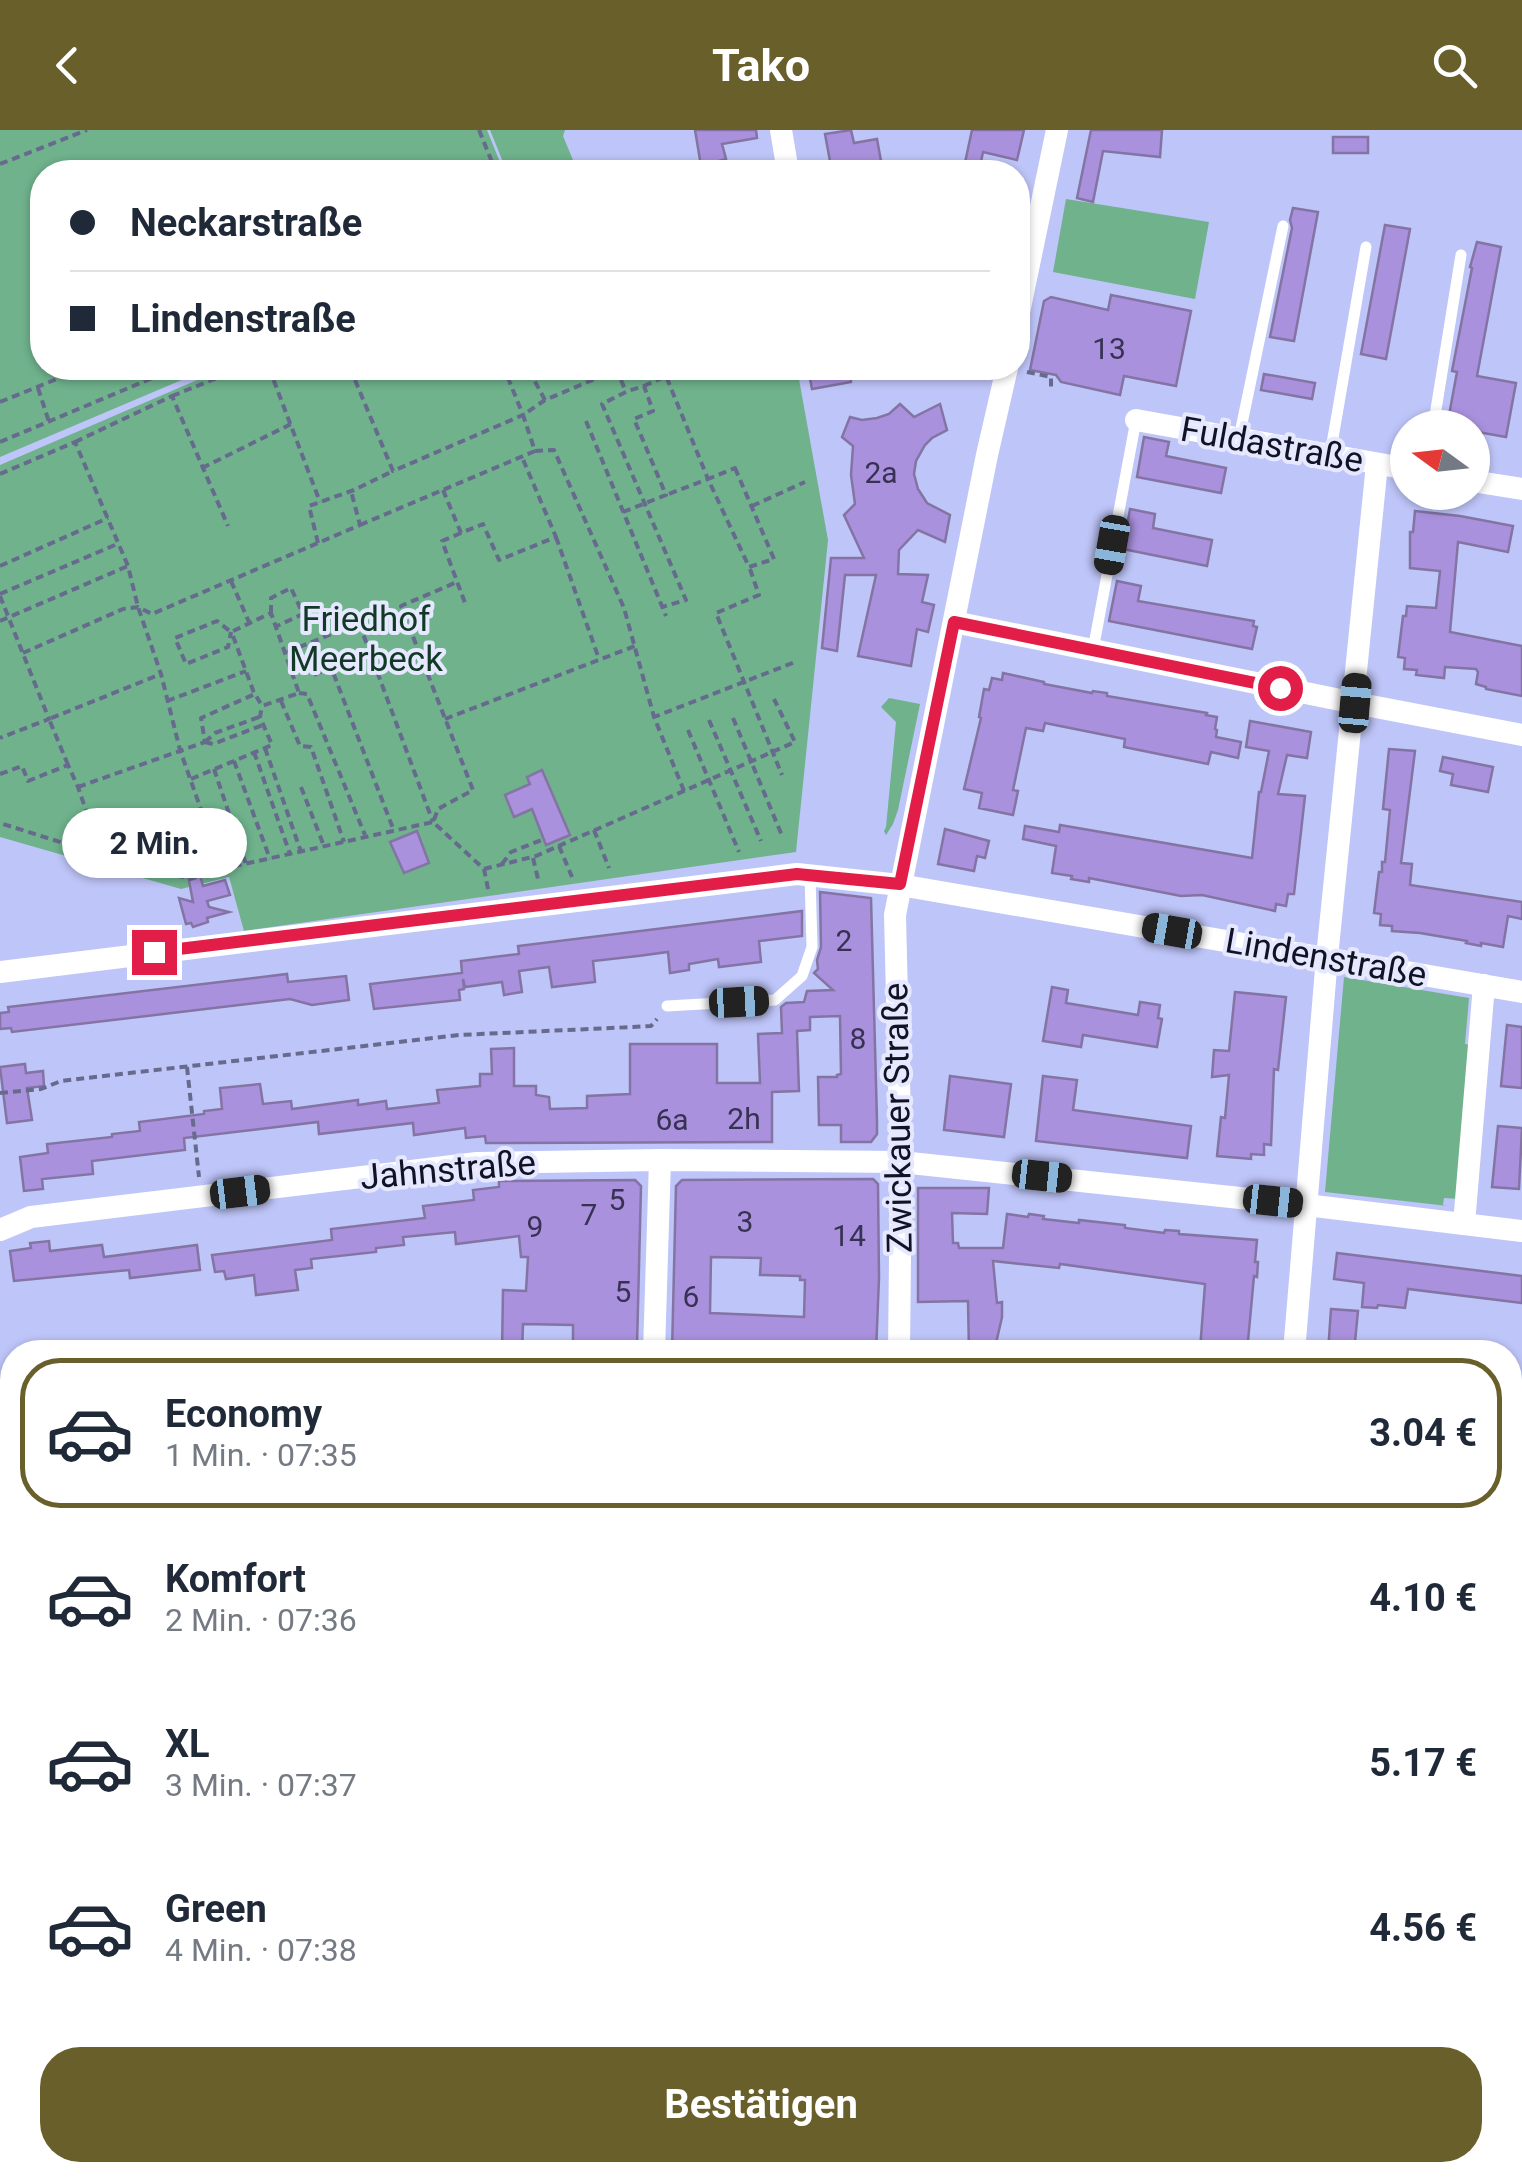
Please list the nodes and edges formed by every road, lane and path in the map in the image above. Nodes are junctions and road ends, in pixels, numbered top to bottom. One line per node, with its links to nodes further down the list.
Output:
1 (87, 130): 7 (path)
2 (479, 130): 5 (path)
3 (781, 130): 6 (street)
4 (1057, 130): 11 (street)
5 (491, 160)
6 (786, 160)
7 (0, 164)
8 (1283, 226): 38 (lane)
9 (1366, 247): 42 (lane)
10 (1461, 255): 32 (lane)
11 (1030, 259)
12 (1030, 372): 27 (path)
13 (55, 380): 26 (path)
14 (148, 380): 36 (path)
15 (212, 380): 29 (path)
16 (274, 380): 37 (path)
17 (355, 380): 47 (path)
18 (509, 380): 33 (path)
19 (534, 380): 30 (path)
20 (590, 380): 30 (path)
21 (622, 380): 28 (path)
22 (657, 380): 25 (path)
23 (668, 380): 49 (path)
24 (1012, 380): 81 (street, Zwickauer Straße)
25 (644, 386): 28 (path); 55 (path)
26 (38, 387): 31 (path); 36 (path)
27 (1051, 387)
28 (626, 392): 57 (path)
29 (172, 396): 40 (path); 46 (path)
30 (544, 400): 33 (path)
31 (0, 402)
32 (1436, 410)
33 (523, 415): 41 (path); 47 (path)
34 (1136, 420): 38 (street, Fuldastraße); 85 (lane)
35 (586, 421): 59 (path)
36 (49, 422): 39 (path)
37 (290, 424): 46 (path); 56 (path)
38 (1240, 438): 42 (street, Fuldastraße)
39 (0, 442)
40 (75, 442): 48 (path); 60 (path)
41 (535, 451): 43 (path); 84 (path)
42 (1330, 456): 44 (street, Fuldastraße)
43 (522, 457): 52 (path); 64 (path)
44 (1378, 464): 45 (street, Fuldastraße); 99 (street)
45 (1390, 466)
46 (202, 468): 61 (path)
47 (393, 472): 54 (path)
48 (0, 474)
49 (708, 479): 55 (path); 58 (path); 69 (path)
50 (804, 482): 58 (path)
51 (1490, 484): 53 (street)
52 (443, 490): 62 (path); 63 (path)
53 (1522, 490)
54 (351, 491): 56 (path); 62 (path)
55 (666, 495): 57 (path)
56 (320, 502): 65 (path)
57 (644, 503): 59 (path); 75 (path)
58 (752, 506): 69 (path)
59 (623, 512): 75 (path)
60 (108, 518): 66 (path); 67 (path)
61 (228, 526)
62 (360, 526): 65 (path)
63 (461, 533): 64 (path); 71 (path)
64 (556, 537): 88 (path)
65 (318, 543): 70 (path)
66 (117, 544): 68 (path); 72 (path)
67 (0, 566)
68 (128, 566): 74 (path); 78 (path)
69 (750, 567): 93 (path)
70 (232, 581): 74 (path); 80 (path)
71 (457, 582): 73 (path); 105 (path)
72 (0, 595): 78 (path)
73 (465, 604)
74 (138, 607): 86 (path); 91 (path)
75 (662, 607): 77 (path)
76 (271, 613): 80 (path); 82 (path); 82 (path)
77 (666, 616)
78 (8, 618): 79 (path); 86 (path)
79 (0, 621)
80 (248, 622): 83 (path)
81 (954, 622): 85 (street); 153 (street, Zwickauer Straße)
82 (276, 626): 87 (path)
83 (231, 632): 83 (path); 90 (path)
84 (634, 646): 88 (path); 102 (path)
85 (1092, 650): 99 (street)
86 (23, 653): 104 (path)
87 (286, 653): 94 (path); 128 (path)
88 (599, 659): 105 (path)
89 (794, 662): 93 (path)
90 (246, 671): 95 (path); 98 (path)
91 (161, 674): 98 (path); 104 (path)
92 (314, 675): 131 (path)
93 (743, 682): 102 (path); 115 (path)
94 (299, 692): 97 (path); 132 (path)
95 (255, 694): 100 (path); 111 (path)
96 (774, 699): 115 (path)
97 (280, 700): 100 (path); 136 (path)
98 (167, 701): 113 (path)
99 (1355, 703): 109 (street); 155 (street)
100 (262, 706): 101 (path)
101 (260, 717): 107 (path); 111 (path)
102 (654, 717): 127 (path)
103 (734, 718): 117 (path)
104 (49, 719): 110 (path); 118 (path)
105 (445, 719): 128 (path)
106 (709, 720): 120 (path)
107 (264, 724): 111 (path); 112 (path)
108 (688, 730): 124 (path)
109 (1522, 735)
110 (0, 738)
111 (204, 742): 113 (path)
112 (265, 748): 114 (path); 139 (path)
113 (180, 750): 123 (path); 126 (path)
114 (254, 752): 116 (path); 141 (path)
115 (772, 754): 117 (path); 122 (path)
116 (234, 760): 119 (path); 144 (path)
117 (752, 761): 120 (path); 133 (path)
118 (68, 765): 121 (path); 126 (path)
119 (214, 769): 123 (path); 145 (path)
120 (732, 770): 124 (path); 135 (path)
121 (0, 774)
122 (782, 775)
123 (190, 778): 148 (path)
124 (710, 780): 127 (path); 140 (path)
125 (301, 786): 137 (path)
126 (78, 788): 142 (path)
127 (684, 791): 130 (path)
128 (433, 822): 131 (path); 149 (path)
129 (0, 823): 142 (path)
130 (594, 830): 138 (path); 147 (path)
131 (394, 831): 132 (path)
132 (366, 837): 136 (path)
133 (784, 838)
134 (544, 839): 146 (path)
135 (760, 841)
136 (344, 842): 137 (path)
137 (324, 846): 139 (path)
138 (559, 846): 143 (path); 151 (path)
139 (302, 852): 141 (path)
140 (738, 852)
141 (290, 854): 144 (path)
142 (101, 855): 148 (path)
143 (532, 856): 146 (path); 152 (path)
144 (270, 859): 145 (path)
145 (246, 864): 148 (path)
146 (502, 864): 149 (path)
147 (608, 868)
148 (222, 869)
149 (484, 869): 154 (path)
150 (810, 876): 153 (street, Lindenstraße); 154 (street, Lindenstraße); 159 (lane)
151 (572, 877)
152 (540, 883)
153 (900, 884): 155 (street, Lindenstraße); 163 (street, Zwickauer Straße)
154 (490, 912): 156 (street, Lindenstraße)
155 (1327, 958): 157 (street, Lindenstraße); 165 (street)
156 (0, 972)
157 (1484, 985): 158 (street, Lindenstraße); 166 (street)
158 (1522, 992)
159 (667, 1006): 160 (path)
160 (186, 1065): 161 (path); 164 (path)
161 (0, 1093)
162 (660, 1160): 163 (street, Jahnstraße); 164 (street, Jahnstraße); 169 (street)
163 (901, 1162): 165 (street, Jahnstraße); 170 (street, Zwickauer Straße)
164 (201, 1196): 167 (street, Jahnstraße)
165 (1306, 1205): 166 (street, Jahnstraße); 171 (street)
166 (1464, 1224): 168 (street, Jahnstraße)
167 (0, 1230)
168 (1522, 1231)
169 (654, 1340)
170 (899, 1340)
171 (1295, 1340)

